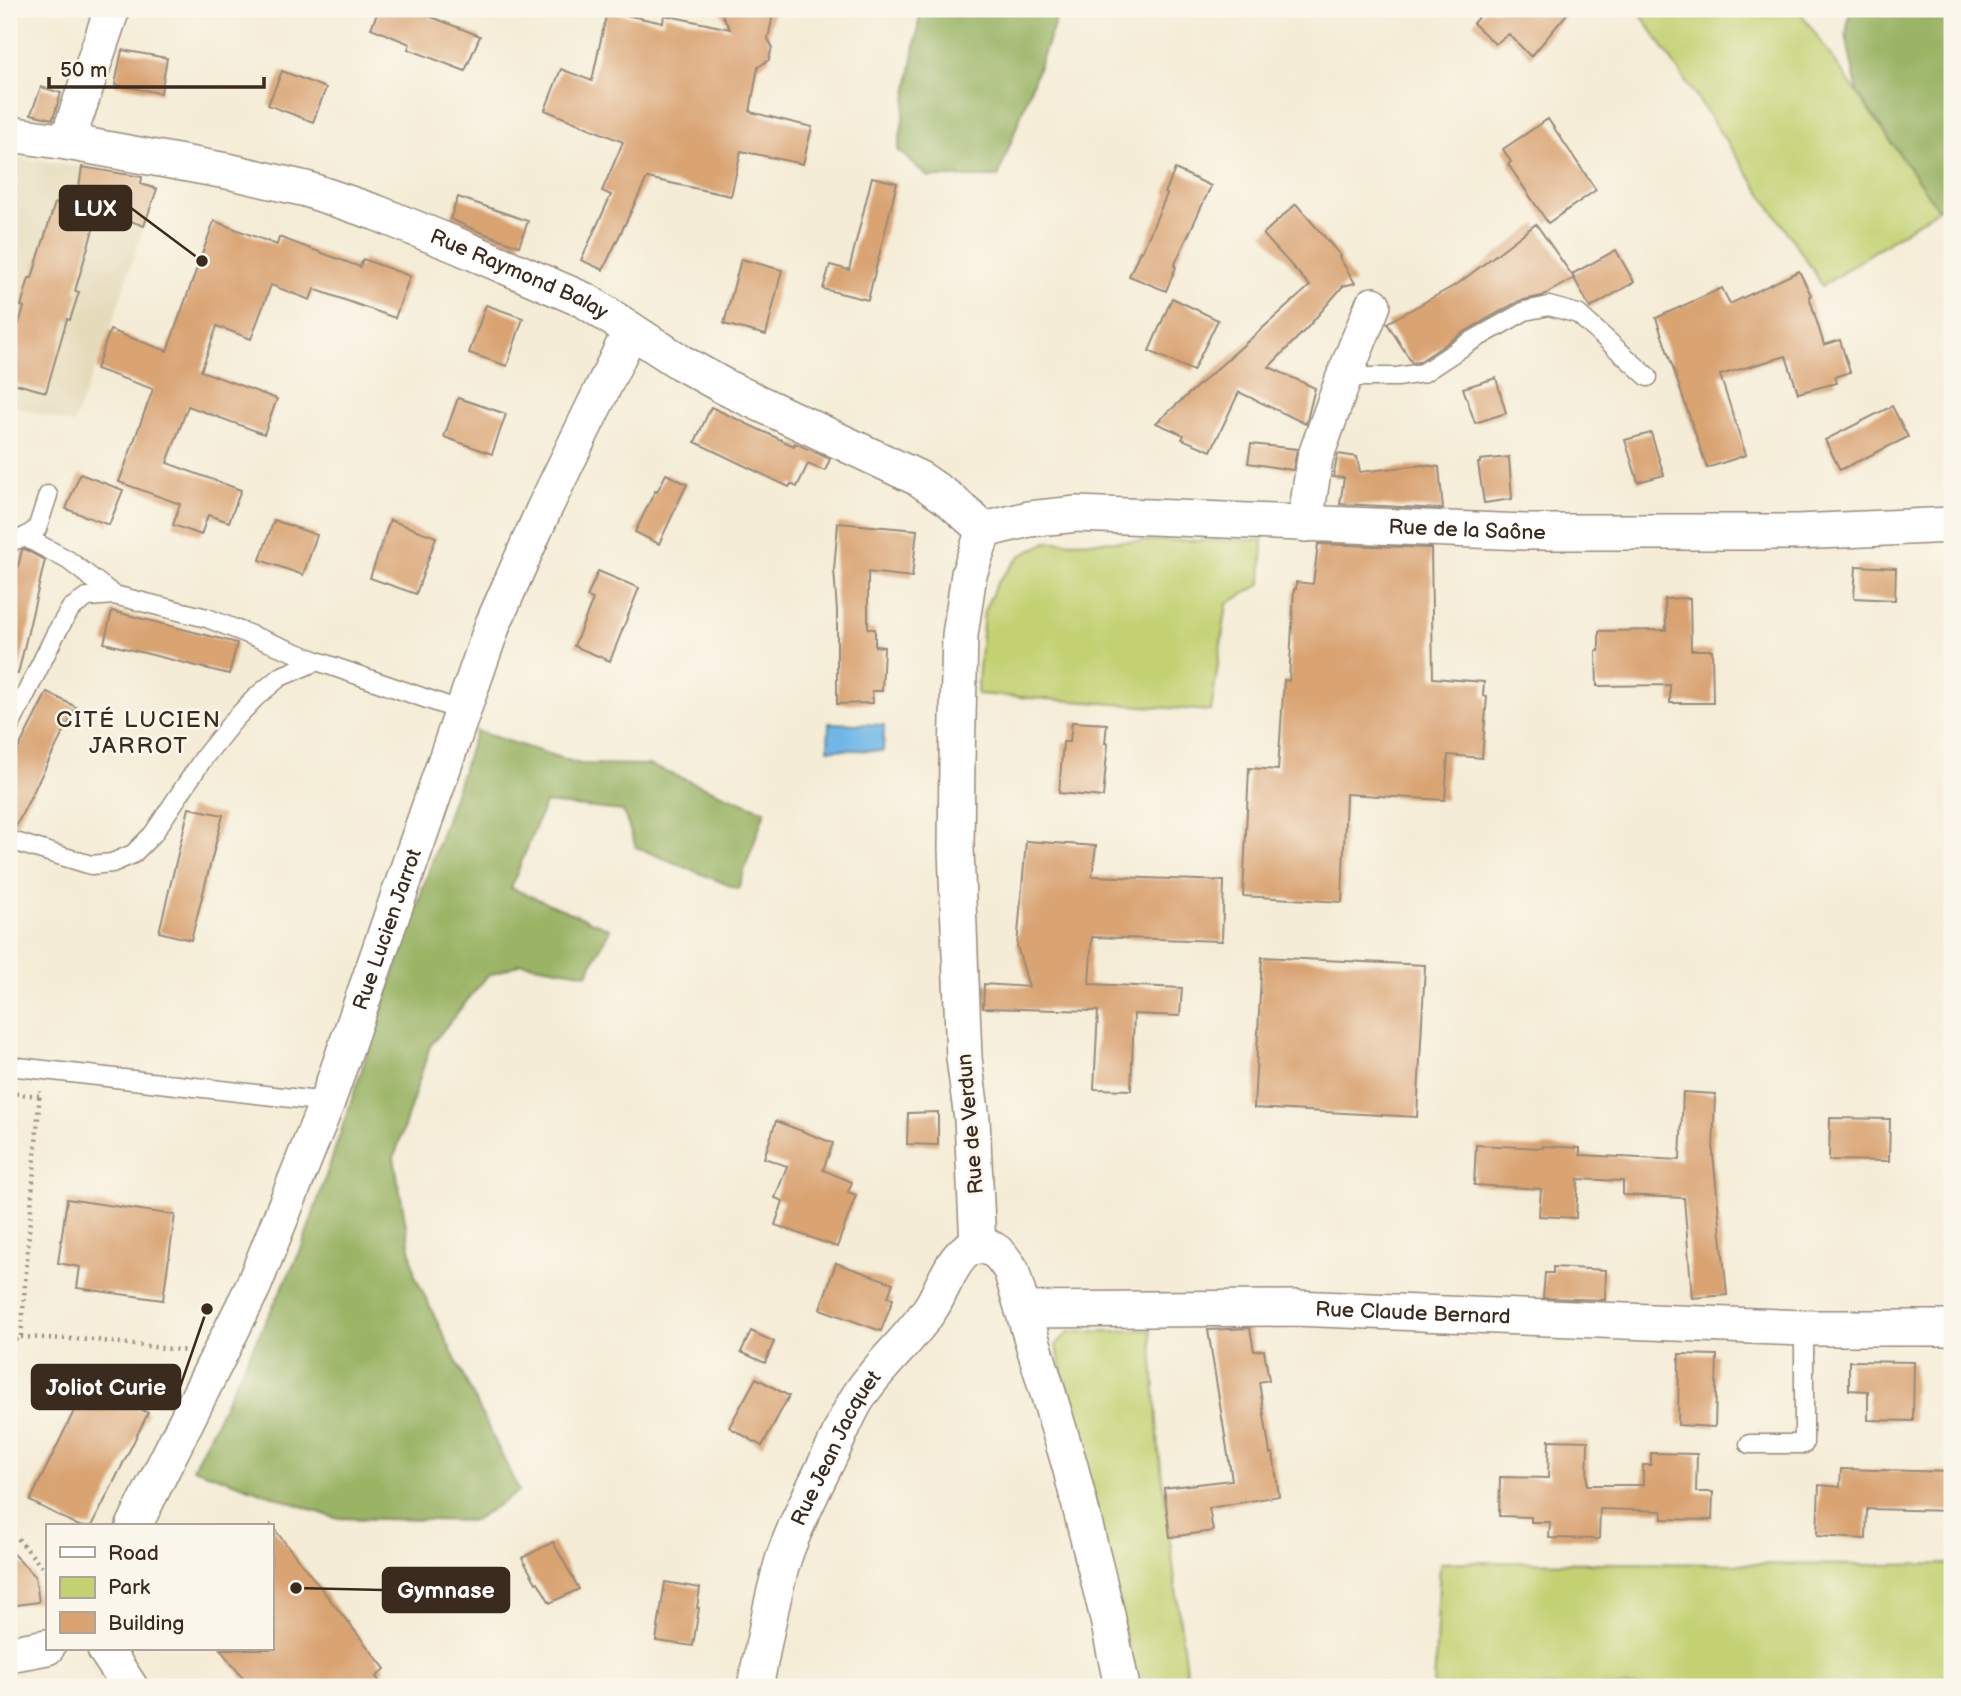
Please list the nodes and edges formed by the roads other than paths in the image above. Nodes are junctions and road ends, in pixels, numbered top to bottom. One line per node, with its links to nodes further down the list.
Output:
1 (112, 9): 3 (street)
2 (9, 134): 3 (street, Rue Raymond Balay)
3 (67, 142): 5 (street, Rue Raymond Balay)
4 (1373, 305): 6 (street)
5 (631, 330): 11 (street, Rue Raymond Balay); 15 (street, Rue Lucien Jarrot)
6 (1344, 377): 7 (lane); 9 (street)
7 (1648, 377)
8 (48, 495): 12 (lane)
9 (1305, 524): 10 (street, Rue de la Saône); 11 (street, Rue de la Saône)
10 (1952, 526)
11 (984, 530): 20 (street, Rue de Verdun)
12 (17, 539): 13 (lane)
13 (114, 595): 14 (lane); 16 (lane)
14 (317, 662): 15 (lane); 17 (lane)
15 (462, 711): 19 (street, Rue Lucien Jarrot)
16 (9, 728)
17 (9, 840)
18 (9, 1066): 19 (lane)
19 (327, 1102): 25 (street, Rue Lucien Jarrot)
20 (978, 1246): 21 (street); 30 (street, Rue Jean Jacquet)
21 (1023, 1310): 22 (street, Rue Claude Bernard); 31 (street)
22 (1804, 1328): 23 (street, Rue Claude Bernard); 24 (lane)
23 (1952, 1328)
24 (1749, 1444)
25 (135, 1524)
26 (46, 1647): 28 (street)
27 (106, 1650): 29 (street)
28 (9, 1654)
29 (130, 1687)
30 (755, 1687)
31 (1122, 1687)

